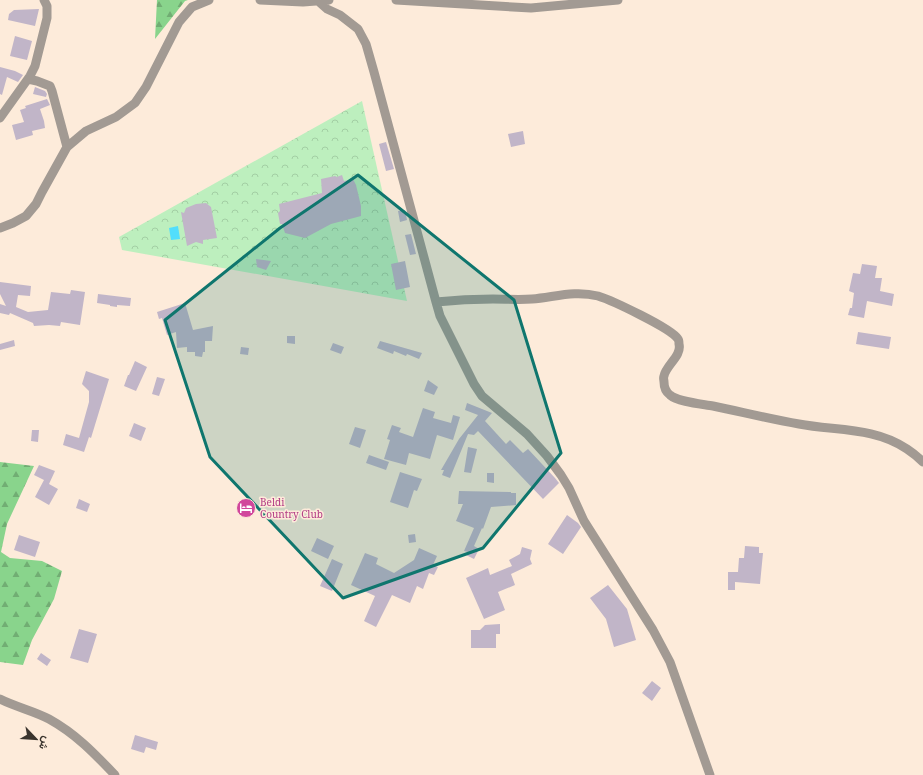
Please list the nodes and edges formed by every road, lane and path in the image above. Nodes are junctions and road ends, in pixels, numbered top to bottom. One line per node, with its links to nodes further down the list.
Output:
1 (44, 0): 8 (street)
2 (210, 0): 10 (street)
3 (260, 0): 7 (street)
4 (329, 0): 7 (street)
5 (396, 0): 6 (street)
6 (618, 0)
7 (318, 1): 12 (street)
8 (28, 79): 9 (street); 10 (street)
9 (0, 118)
10 (67, 147): 11 (street)
11 (0, 228)
12 (436, 302): 13 (street); 16 (street)
13 (923, 462)
14 (0, 700): 15 (street)
15 (115, 775)
16 (710, 775)

